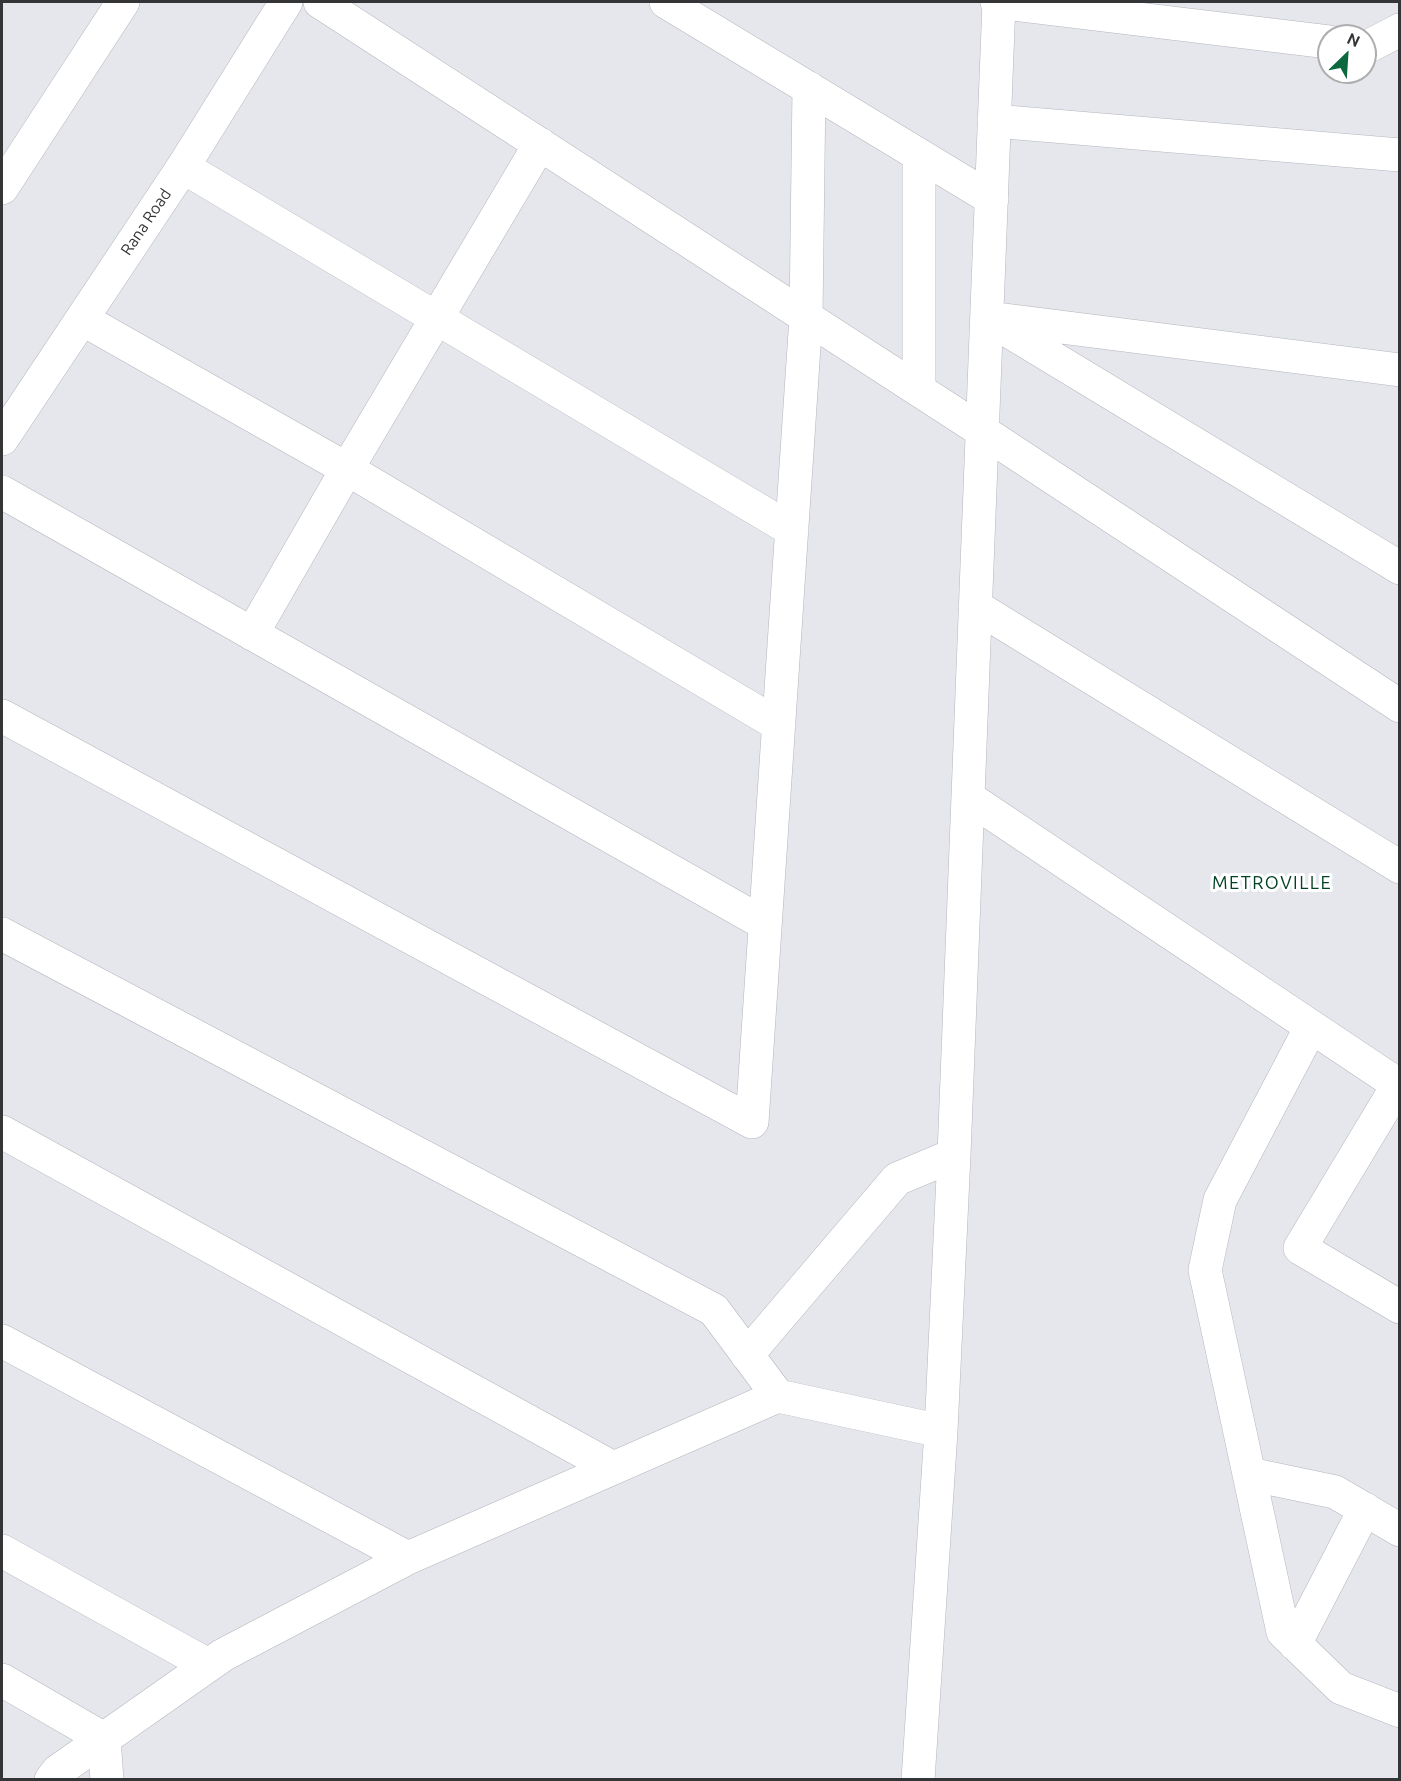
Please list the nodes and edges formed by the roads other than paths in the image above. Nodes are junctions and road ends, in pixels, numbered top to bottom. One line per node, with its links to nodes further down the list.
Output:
1 (123, 2): 15 (street)
2 (286, 2): 14 (street, Rana Road)
3 (320, 2): 11 (street)
4 (666, 2): 9 (street)
5 (998, 2): 7 (street); 10 (street)
6 (1400, 30): 8 (street)
7 (1317, 41)
8 (1377, 42)
9 (808, 88): 12 (street); 17 (street)
10 (994, 121): 13 (street); 16 (street)
11 (540, 144): 17 (street); 18 (street)
12 (919, 155): 16 (street); 22 (street)
13 (1400, 155)
14 (183, 167): 18 (street); 20 (street, Rana Road)
15 (2, 188)
16 (992, 199): 19 (street)
17 (806, 317): 22 (street); 27 (street)
18 (437, 318): 25 (street); 27 (street)
19 (987, 318): 21 (street); 23 (street); 28 (street)
20 (82, 319): 24 (street, Rana Road); 25 (street)
21 (1400, 370)
22 (919, 389): 23 (street)
23 (982, 431): 29 (street); 31 (street)
24 (2, 439)
25 (347, 469): 30 (street); 33 (street)
26 (2, 492): 30 (street)
27 (792, 530): 33 (street)
28 (1400, 567)
29 (975, 606): 34 (street); 35 (street)
30 (252, 634): 36 (street)
31 (1400, 706)
32 (2, 717): 36 (street)
33 (779, 725): 36 (street)
34 (969, 798): 38 (street); 41 (street)
35 (1400, 867)
36 (765, 924)
37 (2, 934): 44 (street)
38 (1311, 1027): 39 (street); 48 (street)
39 (1399, 1086): 42 (street)
40 (2, 1132): 47 (street)
41 (954, 1155): 44 (street); 46 (street)
42 (1400, 1307)
43 (2, 1341): 52 (street)
44 (747, 1355): 45 (street)
45 (778, 1396): 46 (street); 47 (street)
46 (941, 1431): 60 (street)
47 (613, 1468): 52 (street)
48 (1249, 1474): 49 (street); 53 (street)
49 (1365, 1509): 50 (street); 53 (street)
50 (1400, 1530)
51 (2, 1551): 54 (street)
52 (408, 1558): 54 (street)
53 (1295, 1644): 56 (street)
54 (208, 1665): 57 (street)
55 (2, 1680): 57 (street)
56 (1400, 1711)
57 (104, 1739): 58 (street); 59 (street)
58 (51, 1779)
59 (107, 1779)
60 (918, 1779)

